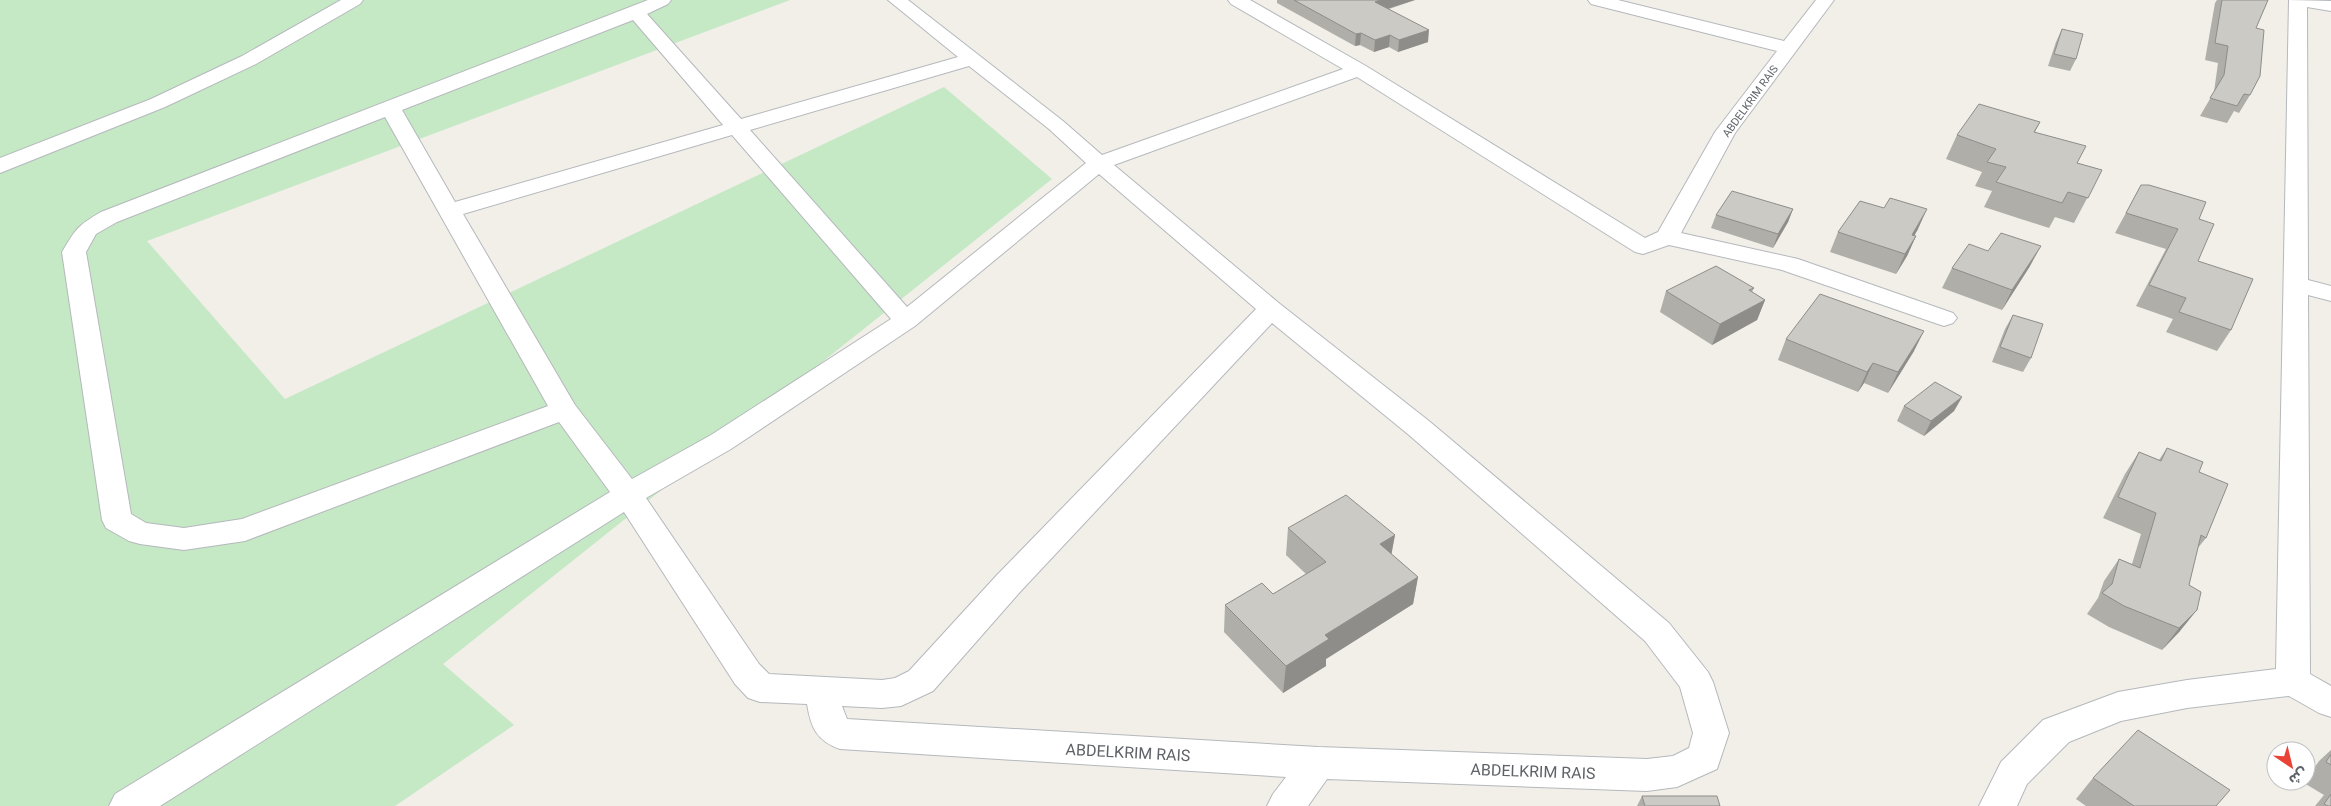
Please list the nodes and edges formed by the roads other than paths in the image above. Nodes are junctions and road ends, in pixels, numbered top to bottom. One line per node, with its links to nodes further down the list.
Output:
1 (354, 0): 16 (street)
2 (662, 0): 9 (street)
3 (896, 0): 11 (street, ABDELKRIM RAIS)
4 (1237, 0): 12 (street)
5 (1597, 0): 10 (street)
6 (1825, 0): 10 (street, ABDELKRIM RAIS)
7 (2298, 0): 8 (street); 19 (street)
8 (2331, 6)
9 (636, 12): 13 (street); 14 (street)
10 (1789, 48): 18 (street, ABDELKRIM RAIS)
11 (971, 59): 14 (street); 15 (street, ABDELKRIM RAIS)
12 (1359, 70): 15 (street); 18 (street)
13 (390, 108): 17 (street); 24 (street)
14 (736, 127): 17 (street); 23 (street)
15 (1099, 163): 21 (street, ABDELKRIM RAIS); 23 (street)
16 (0, 166)
17 (449, 211): 24 (street)
18 (1667, 237): 22 (street)
19 (2296, 284): 20 (street); 26 (street)
20 (2331, 294)
21 (1271, 309): 27 (street); 29 (street, ABDELKRIM RAIS)
22 (1944, 318)
23 (906, 321): 25 (street)
24 (564, 410): 25 (street)
25 (628, 495): 27 (street); 30 (street)
26 (2293, 681): 28 (street); 32 (street)
27 (821, 691): 29 (street, ABDELKRIM RAIS)
28 (2331, 703)
29 (1318, 763): 31 (street)
30 (128, 806)
31 (1286, 806)
32 (1998, 806)

